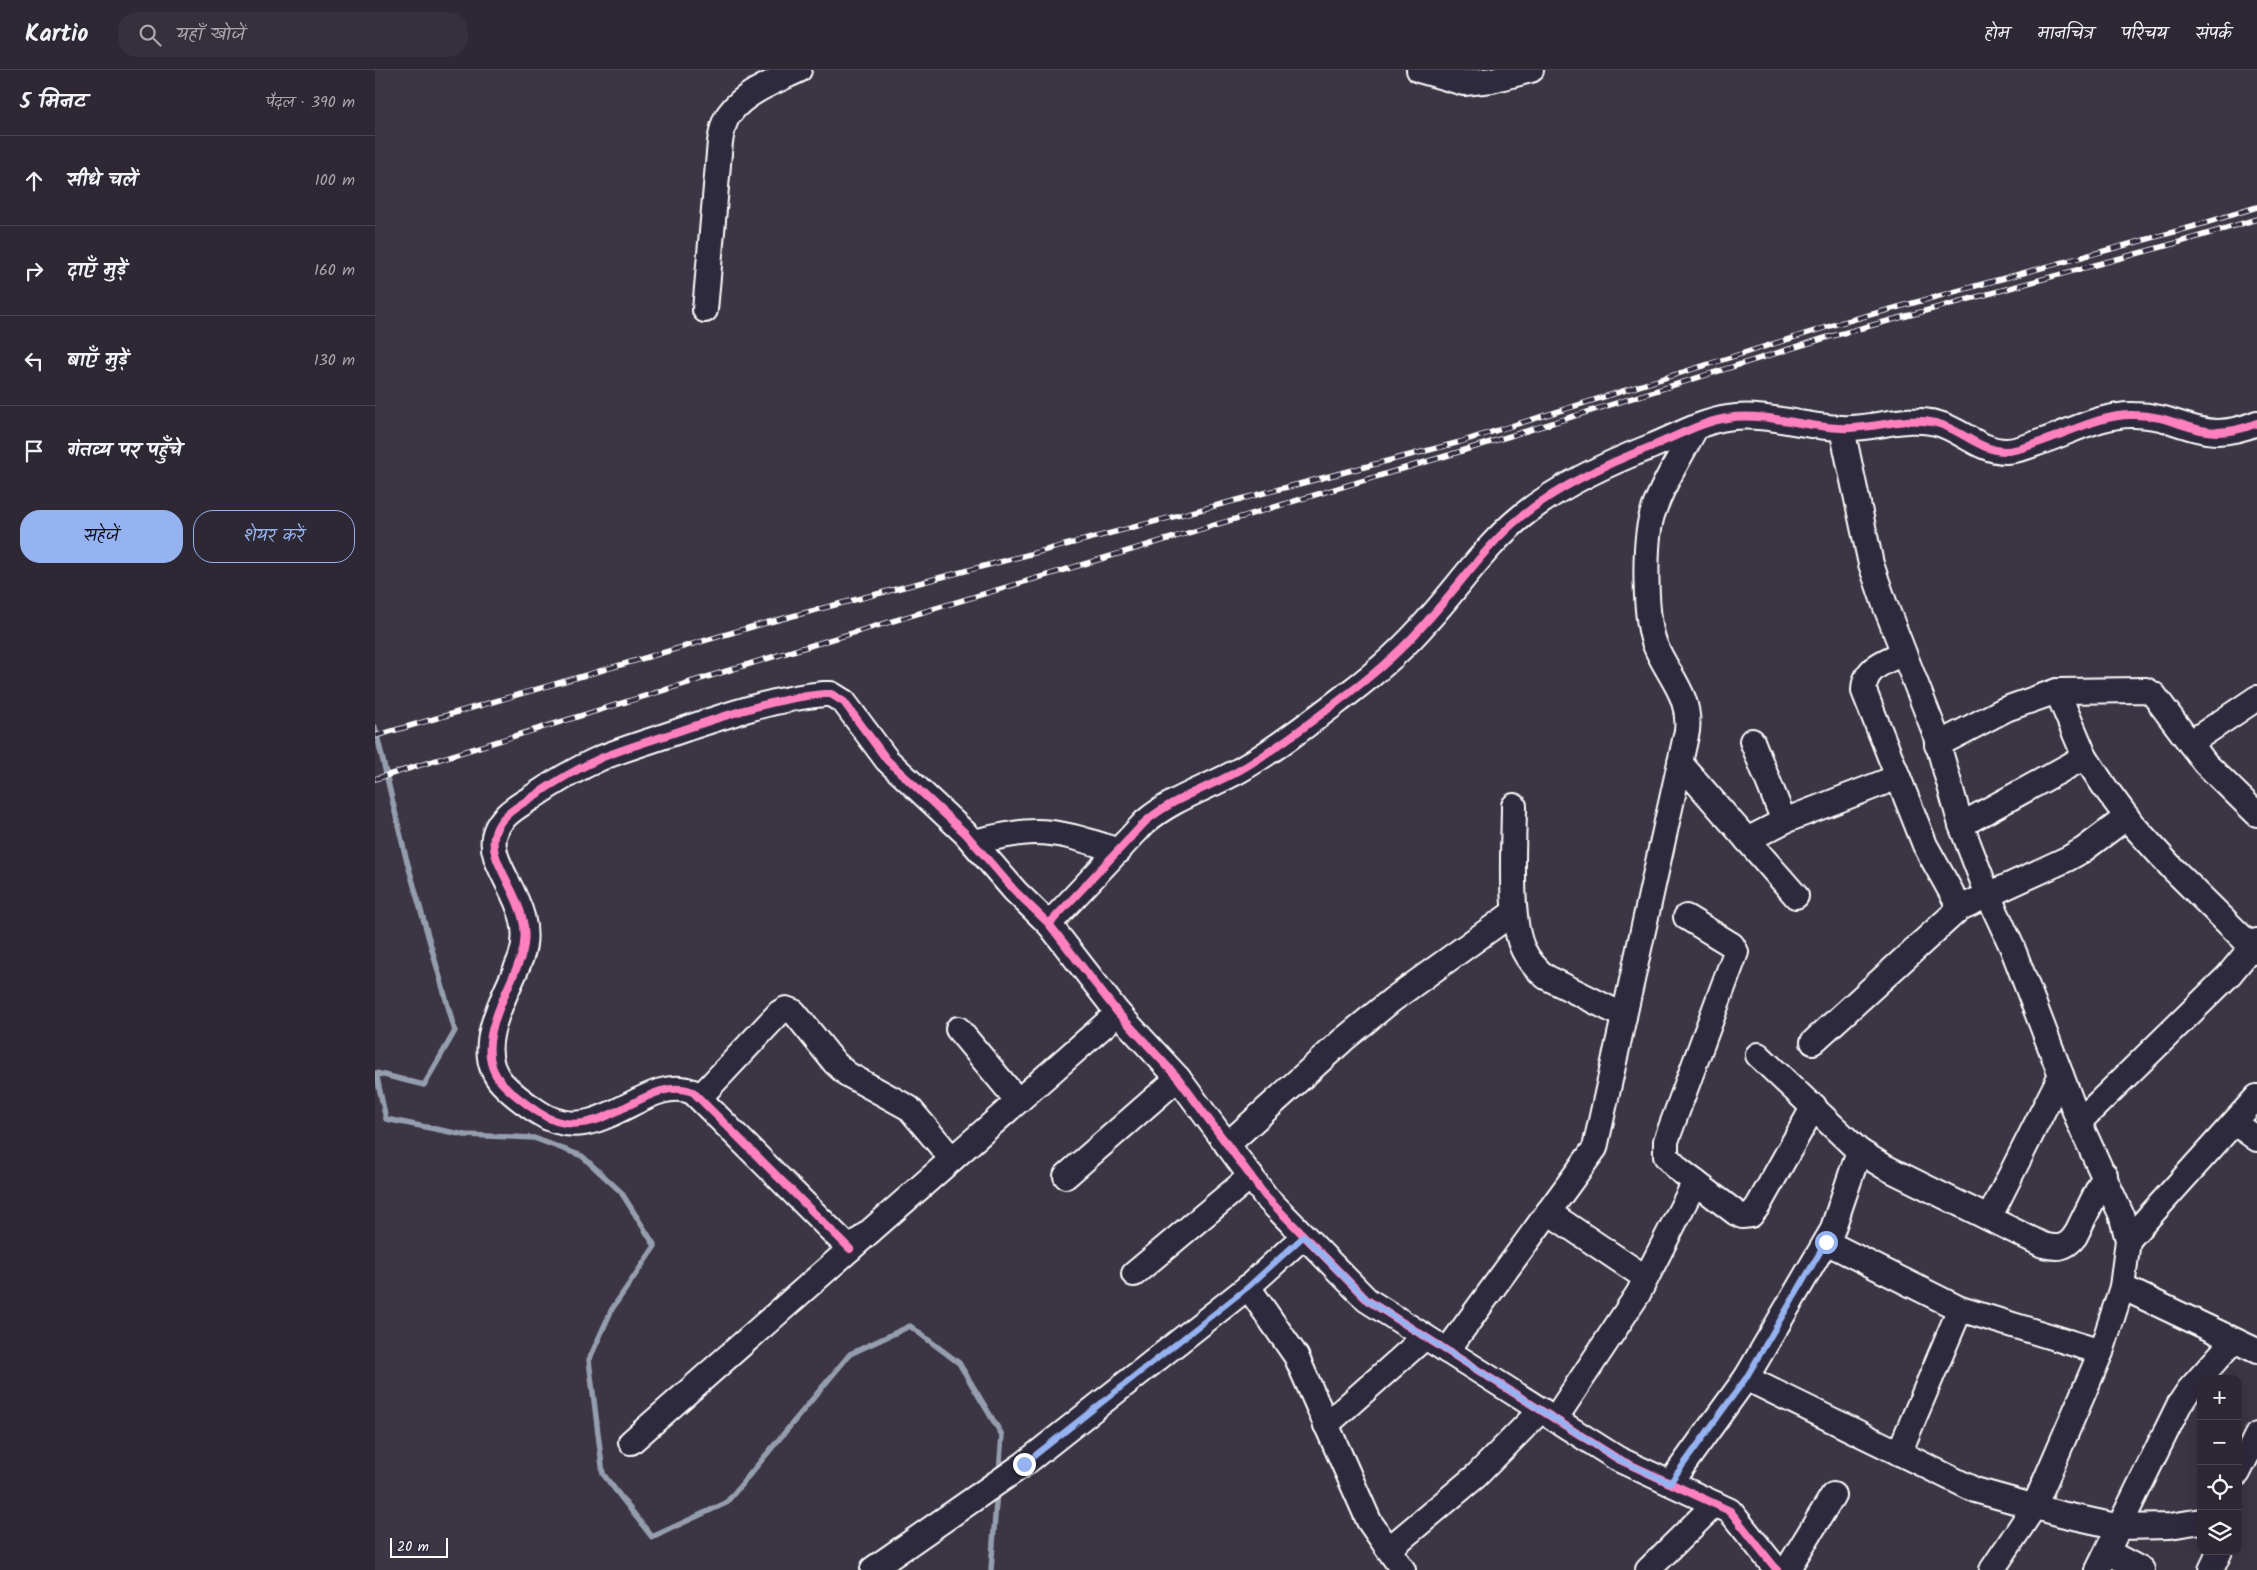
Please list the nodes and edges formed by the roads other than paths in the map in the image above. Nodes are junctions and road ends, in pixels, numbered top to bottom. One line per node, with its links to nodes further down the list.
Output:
1 (799, 70): 4 (street)
2 (1419, 70): 3 (street)
3 (1531, 70)
4 (705, 310)
5 (2257, 423): 7 (street)
6 (1695, 429): 7 (street); 15 (street); 24 (street)
7 (1842, 429): 8 (street)
8 (1903, 653): 13 (street); 16 (street)
9 (2057, 691): 12 (street); 13 (street); 14 (street)
10 (2257, 698): 12 (street)
11 (1752, 741): 20 (street)
12 (2190, 743): 18 (street)
13 (1937, 745): 21 (street)
14 (2085, 757): 19 (street); 21 (street)
15 (1680, 764): 22 (street); 33 (street)
16 (1898, 777): 20 (street); 27 (street)
17 (1514, 806): 28 (street)
18 (2257, 814)
19 (2127, 817): 25 (street); 31 (street)
20 (1785, 821): 22 (street)
21 (1961, 825): 25 (street)
22 (1747, 840): 26 (street)
23 (973, 842): 24 (street); 30 (street); 40 (street)
24 (1119, 850): 30 (street)
25 (1988, 895): 27 (street); 37 (street)
26 (1796, 896)
27 (1960, 908): 35 (street)
28 (1515, 912): 33 (street); 46 (street)
29 (1686, 917): 52 (street)
30 (1049, 924): 32 (street)
31 (2256, 946): 43 (street)
32 (1118, 1013): 38 (street); 41 (street)
33 (1624, 1016): 53 (street)
34 (958, 1028): 41 (street)
35 (1813, 1042)
36 (1758, 1055): 42 (street)
37 (2061, 1075): 43 (street); 54 (street)
38 (1179, 1078): 46 (street); 50 (street)
39 (2257, 1096): 44 (street)
40 (700, 1097): 48 (street); 58 (street)
41 (1018, 1101): 48 (street)
42 (1814, 1106): 47 (street); 52 (street)
43 (2079, 1122): 49 (street)
44 (2235, 1123): 45 (street); 56 (street)
45 (2257, 1139)
46 (1227, 1145): 51 (street)
47 (1859, 1151): 54 (street); 57 (street)
48 (952, 1159): 58 (street)
49 (2105, 1175): 54 (street); 56 (street)
50 (1066, 1176)
51 (1251, 1176): 55 (street); 59 (street)
52 (1695, 1182): 60 (street)
53 (1548, 1212): 60 (street); 66 (street)
54 (1989, 1218)
55 (1304, 1236): 61 (street); 64 (street)
56 (2128, 1240): 62 (street)
57 (1826, 1242): 63 (street); 69 (street)
58 (850, 1249): 73 (street)
59 (1134, 1274)
60 (1646, 1278): 70 (street)
61 (1248, 1287): 71 (street); 85 (street)
62 (2122, 1287): 65 (street); 68 (street)
63 (1960, 1309): 68 (street); 74 (street)
64 (1425, 1336): 66 (street); 71 (street)
65 (2233, 1341): 67 (street); 81 (street)
66 (1447, 1351): 70 (street)
67 (2257, 1351)
68 (2101, 1352): 79 (street)
69 (1746, 1378): 74 (street); 76 (street)
70 (1548, 1415): 76 (street); 82 (street)
71 (1326, 1425): 82 (street)
72 (2257, 1435): 75 (street)
73 (631, 1442)
74 (1899, 1453): 79 (street)
75 (2242, 1465)
76 (1670, 1483): 78 (street)
77 (1833, 1495): 89 (street)
78 (1715, 1504): 87 (street); 88 (street)
79 (2034, 1507): 81 (street); 90 (street)
80 (2197, 1522): 81 (street)
81 (2121, 1527): 84 (street)
82 (1389, 1549): 86 (street)
83 (2218, 1555): 92 (street)
84 (2103, 1561): 91 (street)
85 (873, 1569)
86 (1403, 1570)
87 (1648, 1570)
88 (1777, 1570)
89 (1787, 1570)
90 (1992, 1570)
91 (2142, 1570)
92 (2211, 1570)

